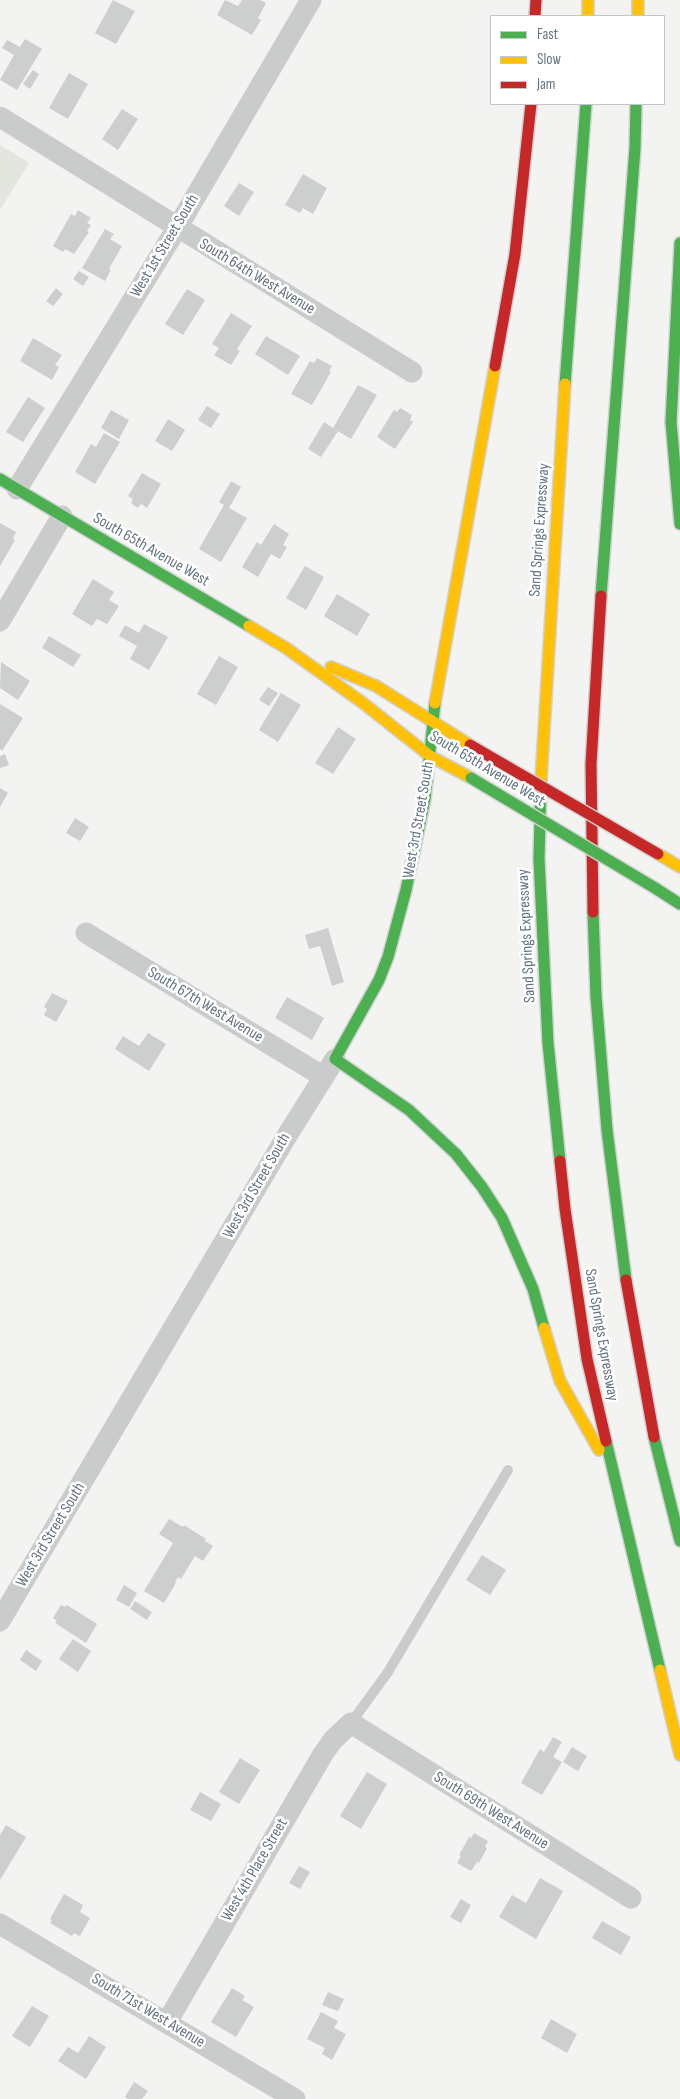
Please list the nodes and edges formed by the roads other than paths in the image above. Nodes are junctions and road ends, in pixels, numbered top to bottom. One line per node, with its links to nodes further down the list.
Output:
1 (311, 0): 12 (street, West 1st Street South)
2 (536, 0): 5 (main road)
3 (588, 0): 6 (main road)
4 (638, 0): 7 (main road)
5 (535, 15)
6 (588, 15)
7 (638, 15)
8 (531, 105): 20 (main road, West 3rd Street South)
9 (586, 105): 28 (main road, Sand Springs Expressway)
10 (636, 105): 29 (main road, Sand Springs Expressway)
11 (0, 117): 12 (street, South 64th West Avenue)
12 (177, 228): 14 (street, South 64th West Avenue); 15 (street, West 1st Street South)
13 (680, 243): 17 (main road)
14 (412, 372)
15 (8, 484): 16 (main road, South 65th Avenue West)
16 (62, 516): 18 (street); 19 (main road, South 65th Avenue West)
17 (680, 524)
18 (0, 621)
19 (286, 648): 20 (main road, South 65th Avenue West); 21 (main road, South 65th Avenue West)
20 (432, 722): 21 (main road, West 3rd Street South); 22 (main road, South 65th Avenue West, bridge)
21 (430, 756): 23 (main road, South 65th Avenue West, bridge); 25 (main road, West 3rd Street South)
22 (680, 867)
23 (680, 904)
24 (86, 933): 26 (street, South 67th West Avenue)
25 (335, 1059): 26 (street, West 3rd Street South); 28 (main road)
26 (324, 1077): 30 (street, West 3rd Street South)
27 (508, 1470): 31 (lane)
28 (614, 1476): 32 (main road, Sand Springs Expressway)
29 (680, 1541)
30 (0, 1621)
31 (351, 1723): 33 (street, South 69th West Avenue); 35 (street, West 4th Place Street)
32 (680, 1756)
33 (631, 1898)
34 (0, 1924): 35 (street, South 71st West Avenue)
35 (167, 2022): 36 (street, South 71st West Avenue)
36 (295, 2099)

